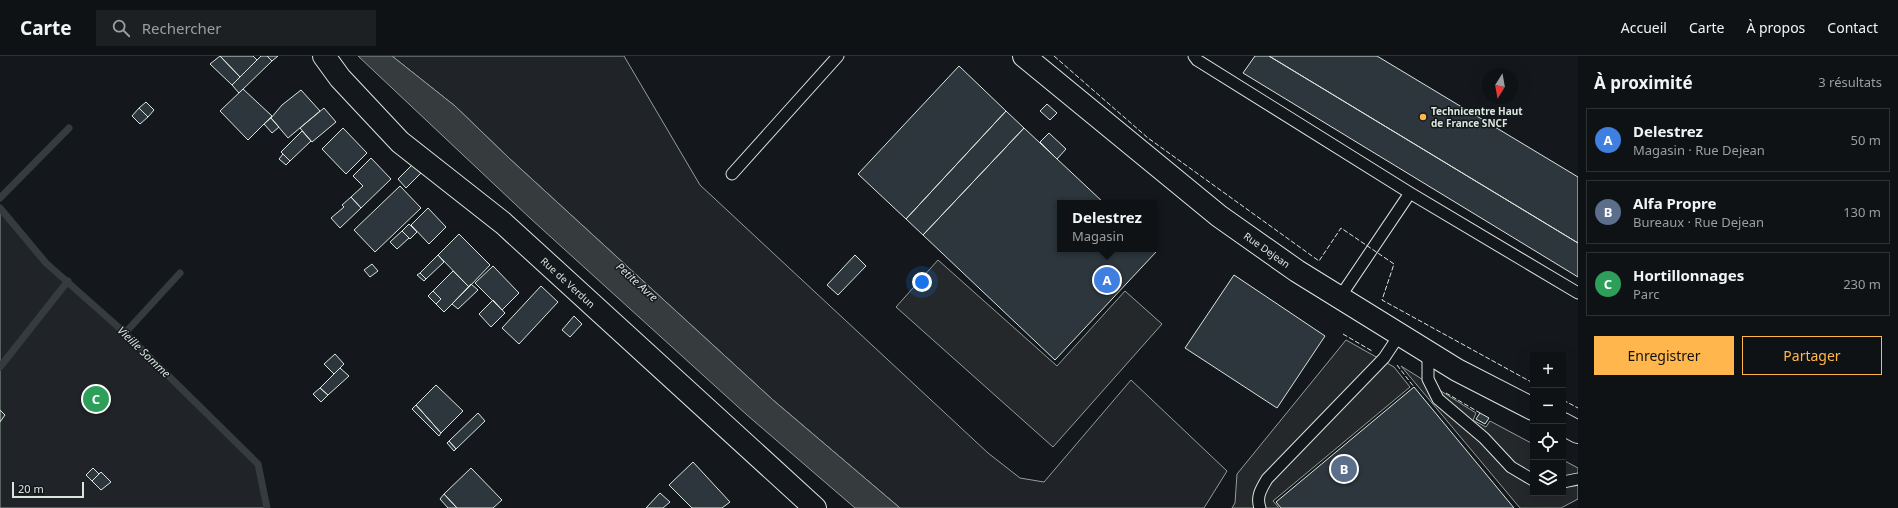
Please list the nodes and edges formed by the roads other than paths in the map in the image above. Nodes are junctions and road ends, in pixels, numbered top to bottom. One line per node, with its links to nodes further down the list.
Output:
1 (324, 56): 17 (street, Rue de Verdun)
2 (838, 56): 5 (lane)
3 (1024, 56): 8 (street, Rue Dejean)
4 (1194, 56): 6 (lane)
5 (732, 174)
6 (1410, 193): 7 (lane); 8 (lane)
7 (1578, 293)
8 (1340, 297): 9 (street, Rue Dejean)
9 (1400, 334): 10 (street, Rue Dejean); 18 (lane)
10 (1428, 352): 11 (street, Rue Dejean); 14 (lane)
11 (1530, 407)
12 (1566, 426): 13 (street)
13 (1578, 432)
14 (1530, 478)
15 (1578, 479): 16 (lane)
16 (1566, 481)
17 (815, 508)
18 (1260, 508)

